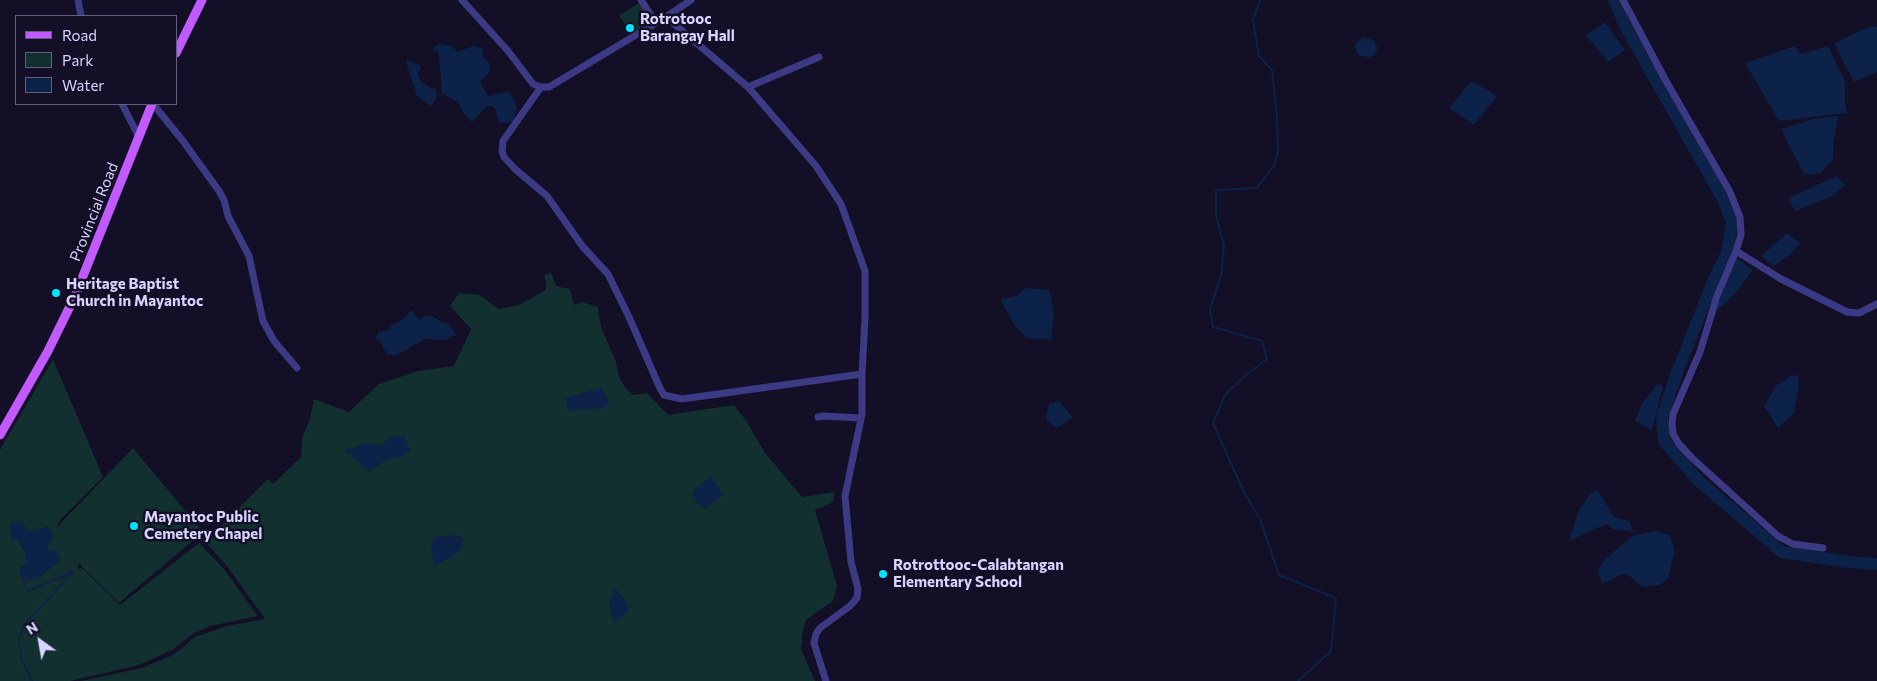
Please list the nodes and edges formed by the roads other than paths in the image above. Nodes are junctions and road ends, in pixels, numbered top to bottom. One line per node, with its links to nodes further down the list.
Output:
1 (78, 0): 7 (street)
2 (202, 0): 10 (main road)
3 (462, 0): 13 (street)
4 (641, 0): 9 (street)
5 (691, 0): 8 (street)
6 (1623, 0): 18 (street)
7 (81, 15)
8 (666, 17): 9 (street); 12 (street)
9 (656, 23): 13 (street)
10 (178, 49)
11 (819, 57): 12 (street)
12 (748, 87): 21 (street)
13 (541, 88): 21 (street)
14 (123, 105): 17 (street)
15 (153, 105): 17 (main road, Provincial Road)
16 (154, 105): 20 (street)
17 (139, 137): 24 (main road, Provincial Road)
18 (1736, 252): 19 (street); 25 (street)
19 (1877, 304)
20 (297, 368)
21 (862, 374): 23 (street)
22 (818, 417): 23 (street)
23 (861, 418): 26 (street)
24 (1, 429)
25 (1823, 548)
26 (826, 681)

